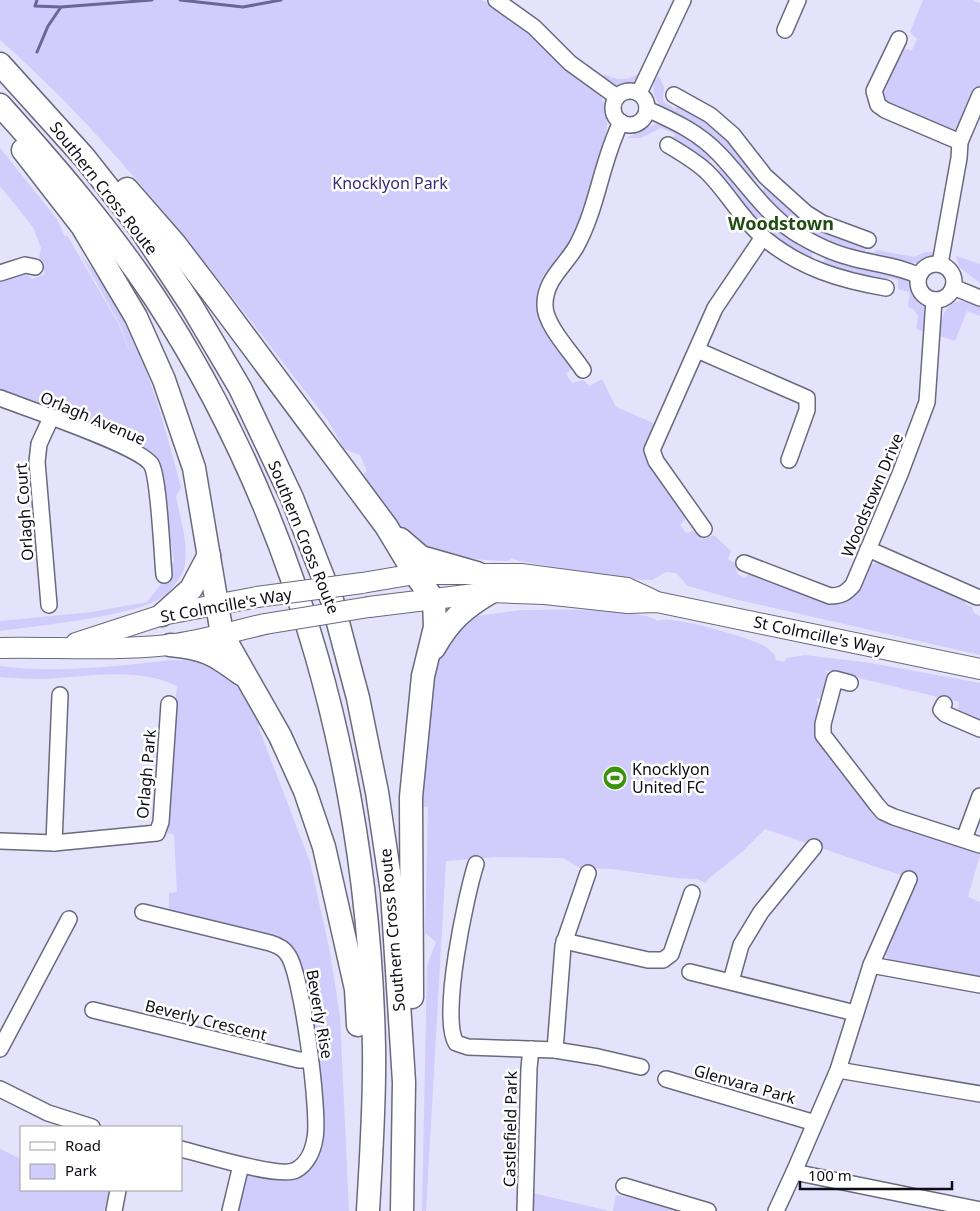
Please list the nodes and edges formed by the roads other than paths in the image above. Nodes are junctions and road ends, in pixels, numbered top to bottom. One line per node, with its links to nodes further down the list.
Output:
1 (496, 0): 10 (street)
2 (683, 0): 7 (street)
3 (798, 0): 4 (street)
4 (785, 30)
5 (899, 39): 15 (street)
6 (1, 65): 39 (highway); 91 (highway, Southern Cross Route)
7 (639, 93): 10 (street); 12 (street)
8 (674, 94): 19 (street)
9 (980, 95): 15 (street)
10 (617, 97): 14 (street)
11 (0, 105): 99 (highway, Southern Cross Route)
12 (647, 109): 14 (street); 17 (street)
13 (0, 122): 41 (highway)
14 (621, 122): 34 (street)
15 (960, 142): 24 (street)
16 (668, 145): 18 (street)
17 (720, 155): 18 (street); 20 (street)
18 (706, 171): 21 (street)
19 (765, 176): 20 (street); 22 (street)
20 (750, 190): 23 (street)
21 (763, 237): 26 (street); 33 (street)
22 (868, 240)
23 (821, 248): 26 (street); 28 (street)
24 (940, 264): 28 (street); 29 (street)
25 (35, 266): 27 (street)
26 (812, 269): 30 (street)
27 (0, 273)
28 (918, 276): 32 (street)
29 (953, 287): 31 (street); 32 (street)
30 (886, 288)
31 (980, 298)
32 (934, 300): 40 (street, Woodstown Drive)
33 (697, 350): 37 (street); 38 (street)
34 (583, 370)
35 (0, 398): 36 (street, Orlagh Avenue)
36 (51, 418): 45 (street, Orlagh Avenue); 51 (street, Orlagh Court)
37 (789, 460)
38 (700, 524)
39 (386, 526): 43 (highway); 44 (highway)
40 (868, 549): 42 (street, Woodstown Drive); 47 (street)
41 (209, 555): 50 (highway); 52 (highway)
42 (744, 563)
43 (477, 573): 44 (main road, St Colmcille's Way); 49 (main road, St Colmcille's Way)
44 (415, 574): 48 (highway); 50 (main road, St Colmcille's Way, bridge)
45 (164, 575)
46 (491, 592): 48 (main road, St Colmcille's Way); 49 (main road, St Colmcille's Way); 57 (highway)
47 (978, 597)
48 (434, 600): 53 (main road, St Colmcille's Way, bridge); 57 (highway)
49 (657, 602): 58 (main road, St Colmcille's Way)
50 (216, 604): 52 (main road, St Colmcille's Way); 53 (highway)
51 (49, 606)
52 (162, 615): 55 (main road, St Colmcille's Way)
53 (222, 634): 54 (main road, St Colmcille's Way); 59 (highway)
54 (170, 645): 55 (main road, St Colmcille's Way); 59 (highway)
55 (65, 647): 56 (main road, St Colmcille's Way)
56 (0, 648)
57 (429, 656): 91 (highway)
58 (980, 669)
59 (248, 679): 99 (highway)
60 (850, 682): 66 (street)
61 (60, 695): 68 (street)
62 (169, 704): 68 (street, Orlagh Park)
63 (944, 704): 64 (street)
64 (980, 729)
65 (980, 796): 66 (street)
66 (964, 839): 69 (street)
67 (0, 841): 68 (street, Orlagh Park)
68 (54, 843)
69 (980, 845)
70 (814, 847): 80 (street)
71 (476, 864): 85 (street)
72 (588, 873): 77 (street)
73 (909, 879): 78 (street)
74 (692, 893): 77 (street)
75 (143, 912): 87 (street, Beverly Rise)
76 (69, 919): 84 (street)
77 (564, 941): 86 (street)
78 (871, 965): 81 (street); 83 (street)
79 (690, 972): 80 (street)
80 (731, 981): 83 (street)
81 (980, 985)
82 (94, 1010): 87 (street, Beverly Crescent)
83 (855, 1014): 89 (street)
84 (0, 1049)
85 (532, 1049): 86 (street); 107 (street, Castlefield Park)
86 (555, 1050): 88 (street)
87 (310, 1060): 97 (street, Beverly Rise)
88 (641, 1067)
89 (838, 1070): 93 (street); 94 (street)
90 (666, 1079): 94 (street, Glenvara Park)
91 (404, 1082): 106 (highway, Southern Cross Route)
92 (0, 1089): 95 (street)
93 (980, 1094)
94 (815, 1123): 98 (street)
95 (89, 1126)
96 (182, 1149): 97 (street, Beverly Rise)
97 (241, 1165): 104 (street)
98 (794, 1172): 102 (street); 109 (street)
99 (369, 1178): 105 (highway, Southern Cross Route)
100 (624, 1186): 108 (street)
101 (118, 1191): 103 (street)
102 (980, 1210)
103 (114, 1211)
104 (230, 1211)
105 (368, 1211)
106 (402, 1211)
107 (525, 1211)
108 (708, 1211)
109 (776, 1211)

